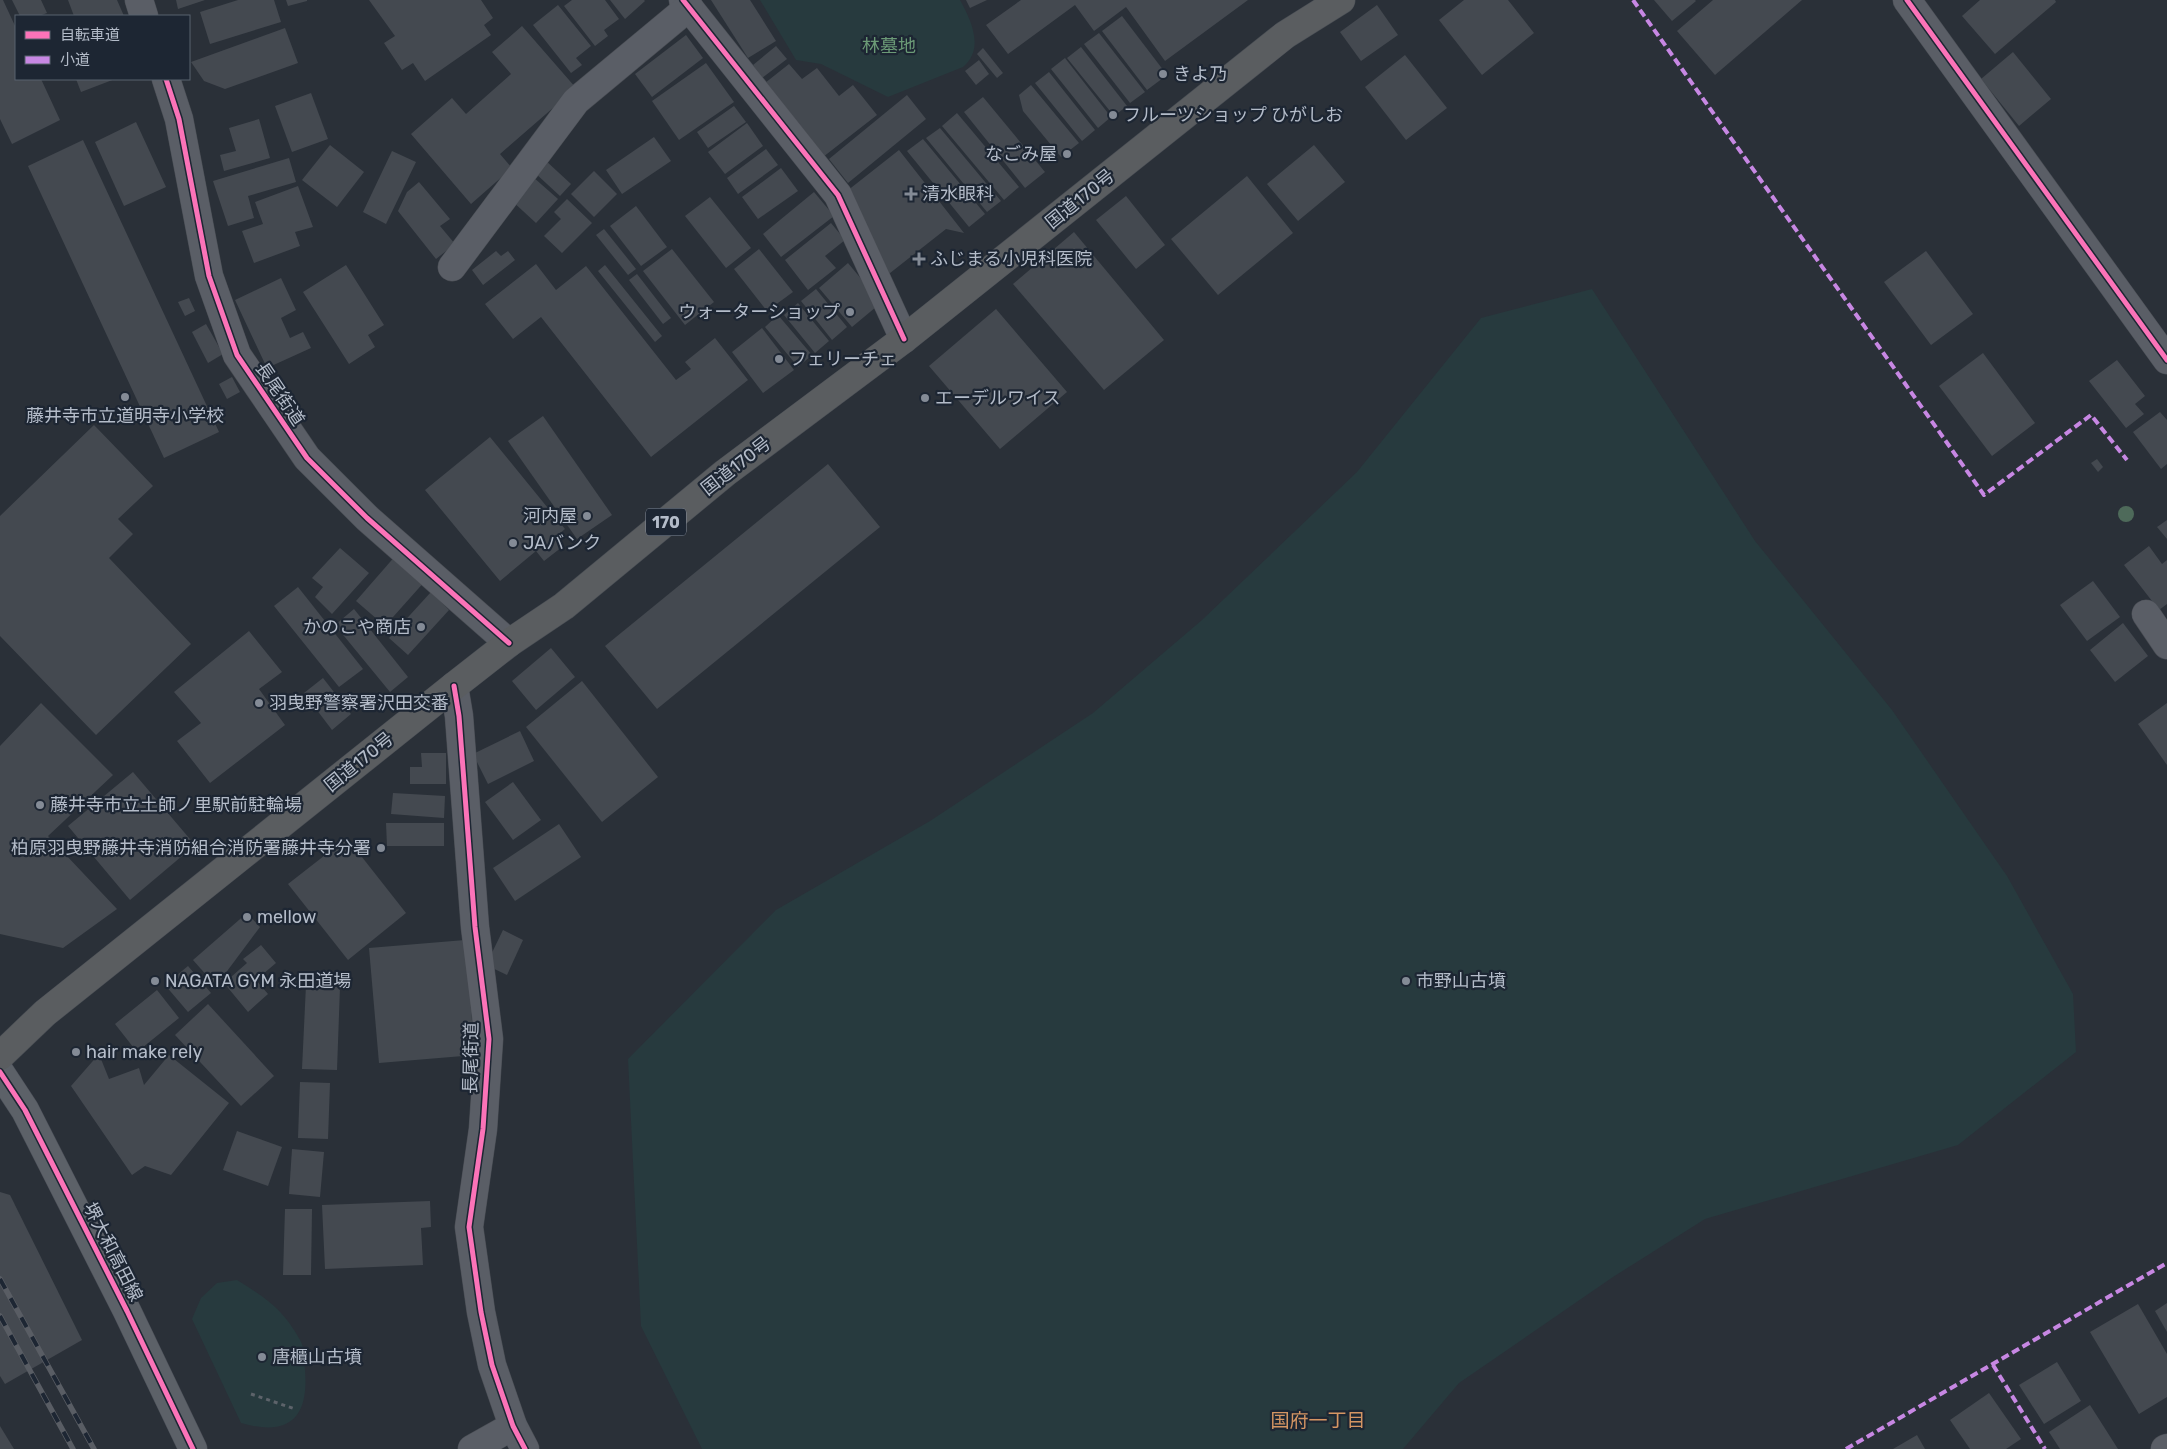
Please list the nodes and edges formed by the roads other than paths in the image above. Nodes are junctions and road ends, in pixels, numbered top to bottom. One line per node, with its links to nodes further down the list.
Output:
1 (139, 0): 5 (street)
2 (1341, 0): 8 (highway, 国道170号 / 170)
3 (1907, 0): 9 (street)
4 (686, 3): 7 (street); 8 (street)
5 (144, 15)
6 (166, 80): 11 (street, 長尾街道)
7 (452, 267)
8 (904, 340): 11 (highway, 国道170号 / 170)
9 (2167, 360)
10 (2146, 614): 12 (street)
11 (509, 642): 13 (highway, 国道170号 / 170)
12 (2167, 645)
13 (454, 686): 14 (highway, 国道170号 / 170); 16 (street, 長尾街道)
14 (0, 1056)
15 (0, 1072): 17 (main road, 堺大和高田線)
16 (519, 1438): 18 (street)
17 (193, 1449)
18 (472, 1449)

